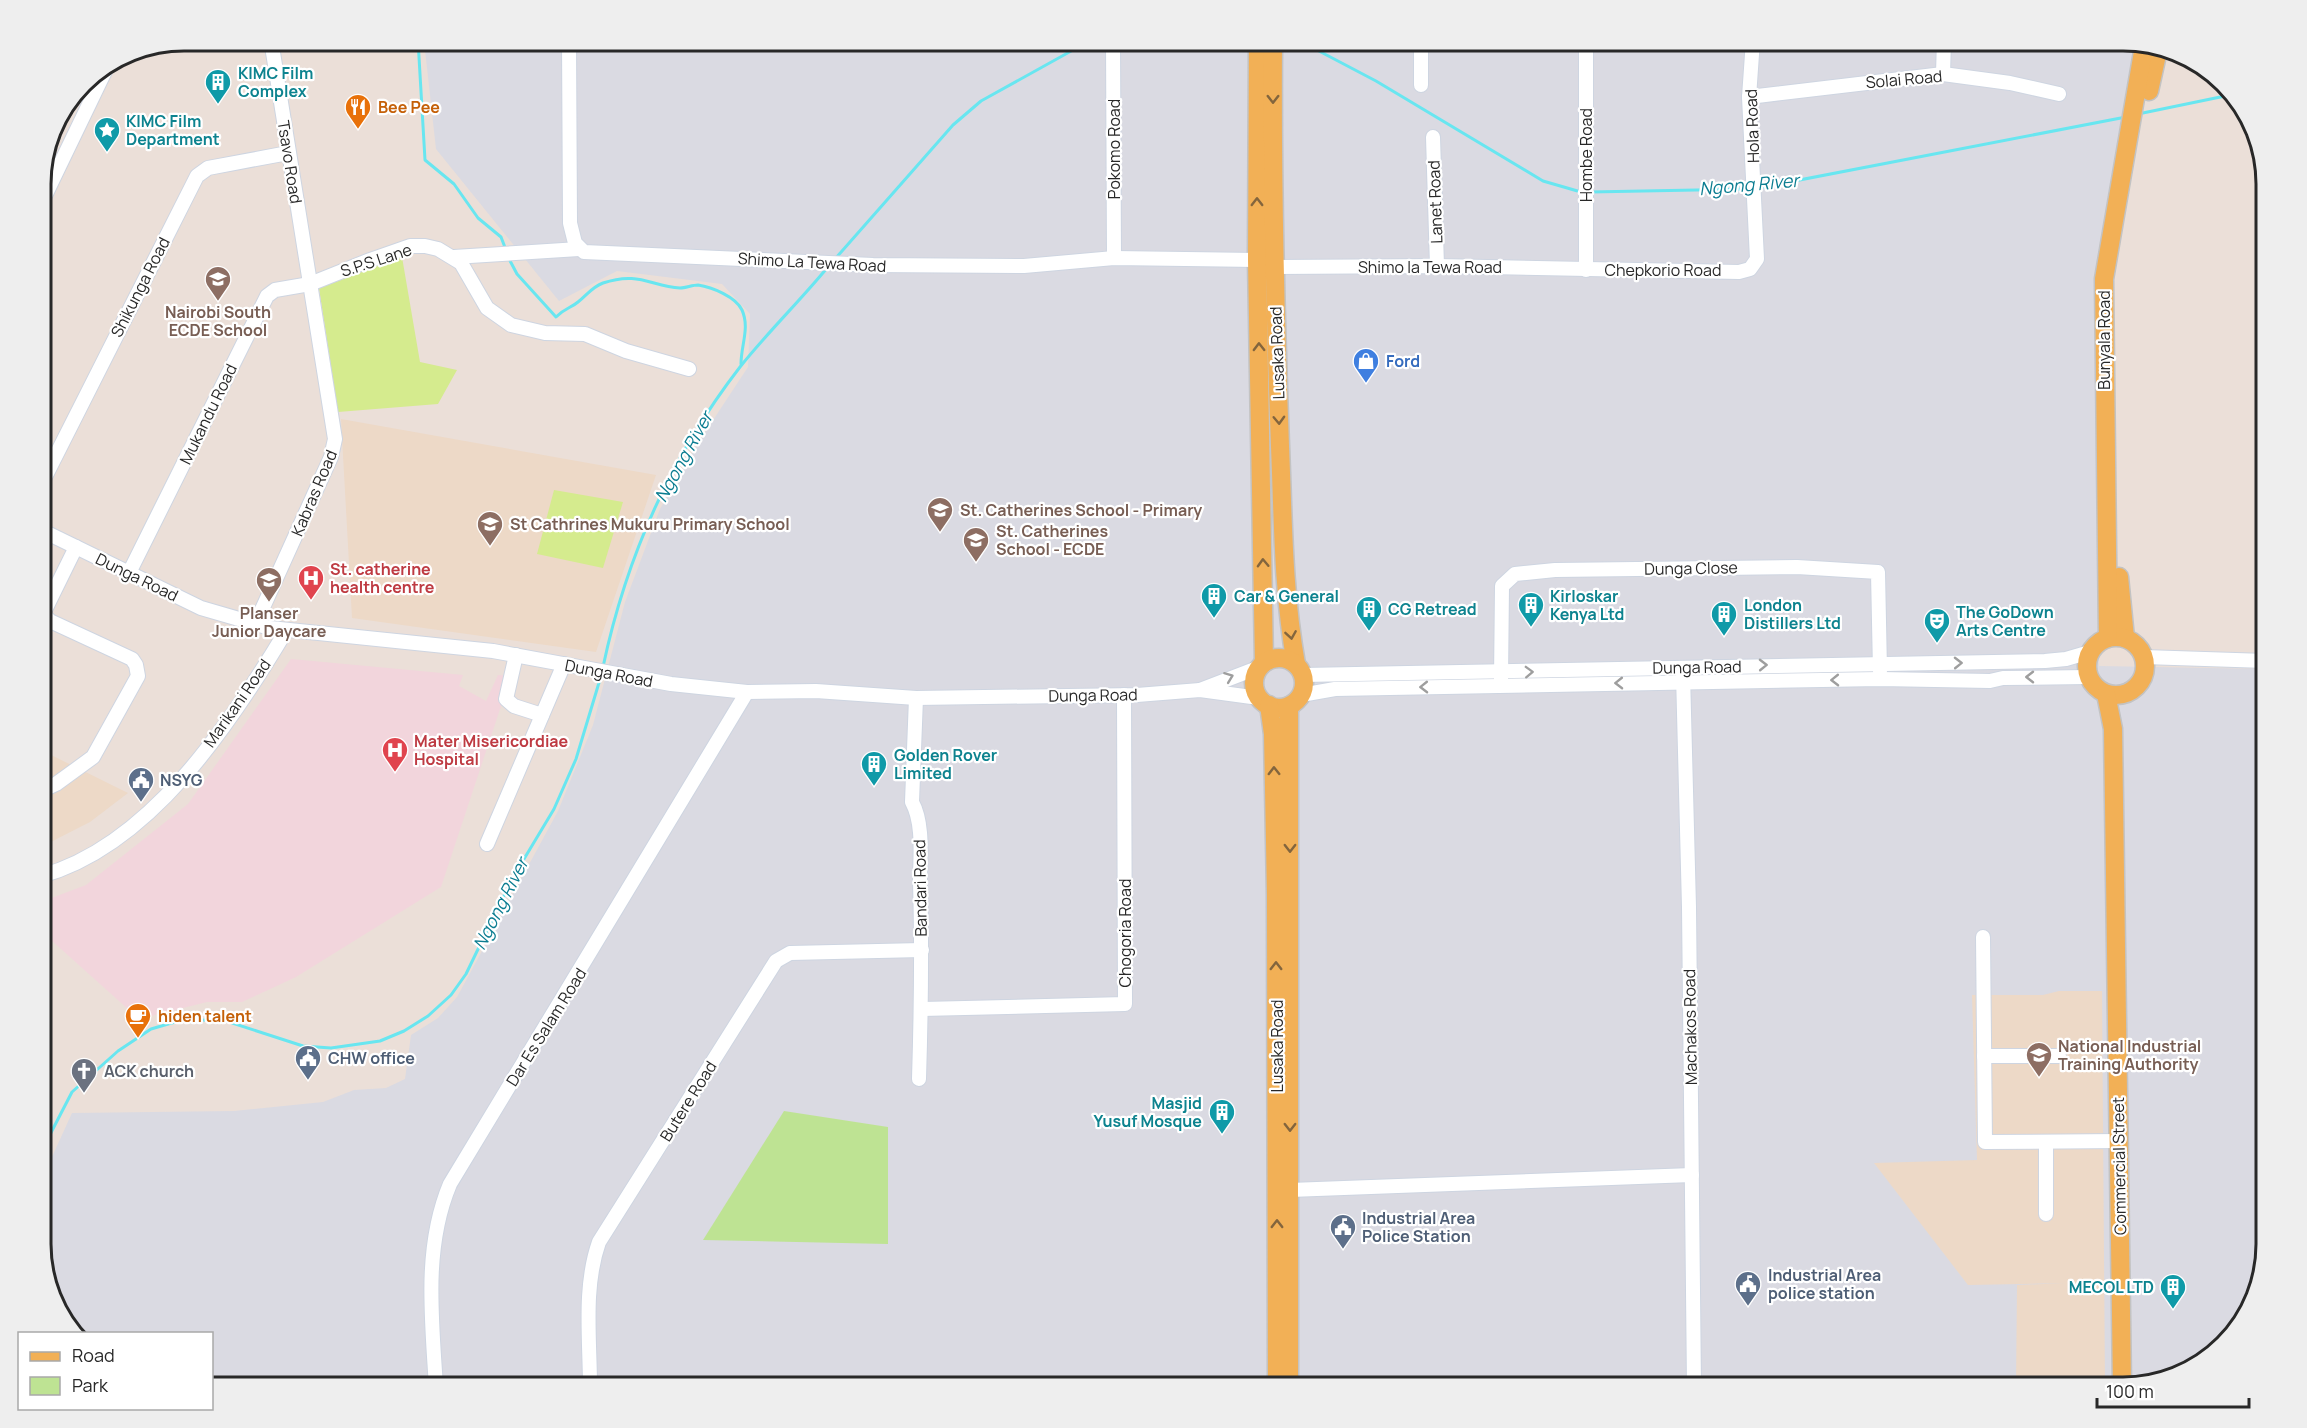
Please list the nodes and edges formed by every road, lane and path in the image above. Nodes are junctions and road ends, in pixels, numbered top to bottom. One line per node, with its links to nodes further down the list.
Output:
1 (273, 51): 18 (street, Tsavo Road)
2 (568, 51): 20 (street)
3 (1113, 51): 22 (street, Pokomo Road)
4 (1258, 51): 23 (main road, Lusaka Road, one-way to 4)
5 (1274, 51): 23 (main road, Lusaka Road, one-way to 23)
6 (1421, 51): 14 (street)
7 (1586, 51): 25 (street, Hombe Road)
8 (1752, 51): 16 (street, Hola Road)
9 (1943, 51): 12 (street)
10 (2143, 52): 37 (main road, Bunyala Road)
11 (2157, 56): 37 (main road, Bunyala Road)
12 (1942, 74): 15 (street, Solai Road); 16 (street, Solai Road)
13 (101, 80): 19 (street)
14 (1421, 85)
15 (2059, 94)
16 (1749, 97): 26 (street, Hola Road)
17 (1433, 137): 24 (street, Lanet Road)
18 (288, 153): 27 (street, Tsavo Road); 29 (street, Shikunga Road)
19 (51, 183)
20 (579, 249): 21 (street, Shimo La Tewa Road); 22 (street, Shimo La Tewa Road)
21 (454, 257): 27 (street, S.P.S Lane); 28 (street)
22 (1114, 258): 23 (street, Shimo La Tewa Road)
23 (1266, 264): 24 (street, Shimo la Tewa Road); 44 (main road, Lusaka Road, one-way to 23); 46 (main road, Lusaka Road, one-way to 46)
24 (1437, 266): 25 (street, Shimo la Tewa Road)
25 (1586, 270): 26 (street, Chepkorio Road)
26 (1739, 272)
27 (310, 284): 32 (street, Mukandu Road); 35 (street, Kabras Road)
28 (689, 369)
29 (51, 464)
30 (51, 535): 31 (street, Dunga Road)
31 (76, 547): 32 (street, Dunga Road); 33 (street)
32 (129, 573): 35 (street, Dunga Road)
33 (51, 596)
34 (51, 621): 61 (street)
35 (255, 625): 36 (street, Dunga Road)
36 (285, 631): 39 (street, Dunga Road); 63 (street, Marikani Road)
37 (2116, 638): 38 (main road); 40 (main road)
38 (2090, 652): 43 (street, Dunga Road, one-way to 38); 47 (main road)
39 (516, 655): 42 (street, Dunga Road); 59 (street)
40 (2144, 657): 41 (street); 54 (main road)
41 (2256, 661)
42 (564, 664): 52 (street, Dunga Road); 59 (street)
43 (1880, 664): 45 (street, Dunga Road, one-way to 43); 48 (street, Dunga Close); 49 (street, Dunga Close)
44 (1262, 665): 46 (main road); 51 (street, Dunga Road, one-way to 44); 58 (main road)
45 (1683, 666): 48 (street, Dunga Road, one-way to 45); 50 (street, Machakos Road)
46 (1300, 669): 48 (street, Dunga Road); 57 (main road)
47 (2088, 677): 49 (street, Dunga Road, one-way to 49); 53 (main road)
48 (1501, 679): 50 (street, Dunga Road, one-way to 48); 57 (street, Dunga Road, one-way to 57)
49 (1880, 679): 50 (street, Dunga Road, one-way to 50)
50 (1683, 682): 72 (street, Machakos Road)
51 (1200, 690): 55 (street, Dunga Road); 58 (street, Dunga Road)
52 (747, 692): 56 (street, Dunga Road); 75 (street, Dar Es Salam Road)
53 (2106, 694): 54 (main road); 60 (main road, Commercial Street)
54 (2126, 694): 60 (main road, Commercial Street)
55 (1124, 695): 56 (street, Dunga Road); 66 (street, Chogoria Road)
56 (916, 698): 65 (street, Bandari Road)
57 (1295, 700): 58 (main road); 73 (main road, Lusaka Road, one-way to 73)
58 (1264, 702): 77 (main road, Lusaka Road, one-way to 58)
59 (542, 715): 62 (street)
60 (2113, 729): 70 (main road, Commercial Street)
61 (51, 786)
62 (487, 844)
63 (51, 873)
64 (1983, 937): 67 (street)
65 (922, 950): 66 (street, Bandari Road); 76 (street, Butere Road)
66 (922, 1009): 69 (street, Bandari Road)
67 (1984, 1056): 68 (street); 71 (street)
68 (2059, 1056)
69 (919, 1079)
70 (2119, 1141): 71 (street); 80 (main road, Commercial Street)
71 (2046, 1142): 74 (street)
72 (1692, 1175): 73 (street); 79 (street, Machakos Road)
73 (1290, 1190): 78 (main road, Lusaka Road)
74 (2046, 1214)
75 (436, 1377)
76 (590, 1377)
77 (1277, 1377)
78 (1289, 1377)
79 (1694, 1377)
80 (2122, 1377)

